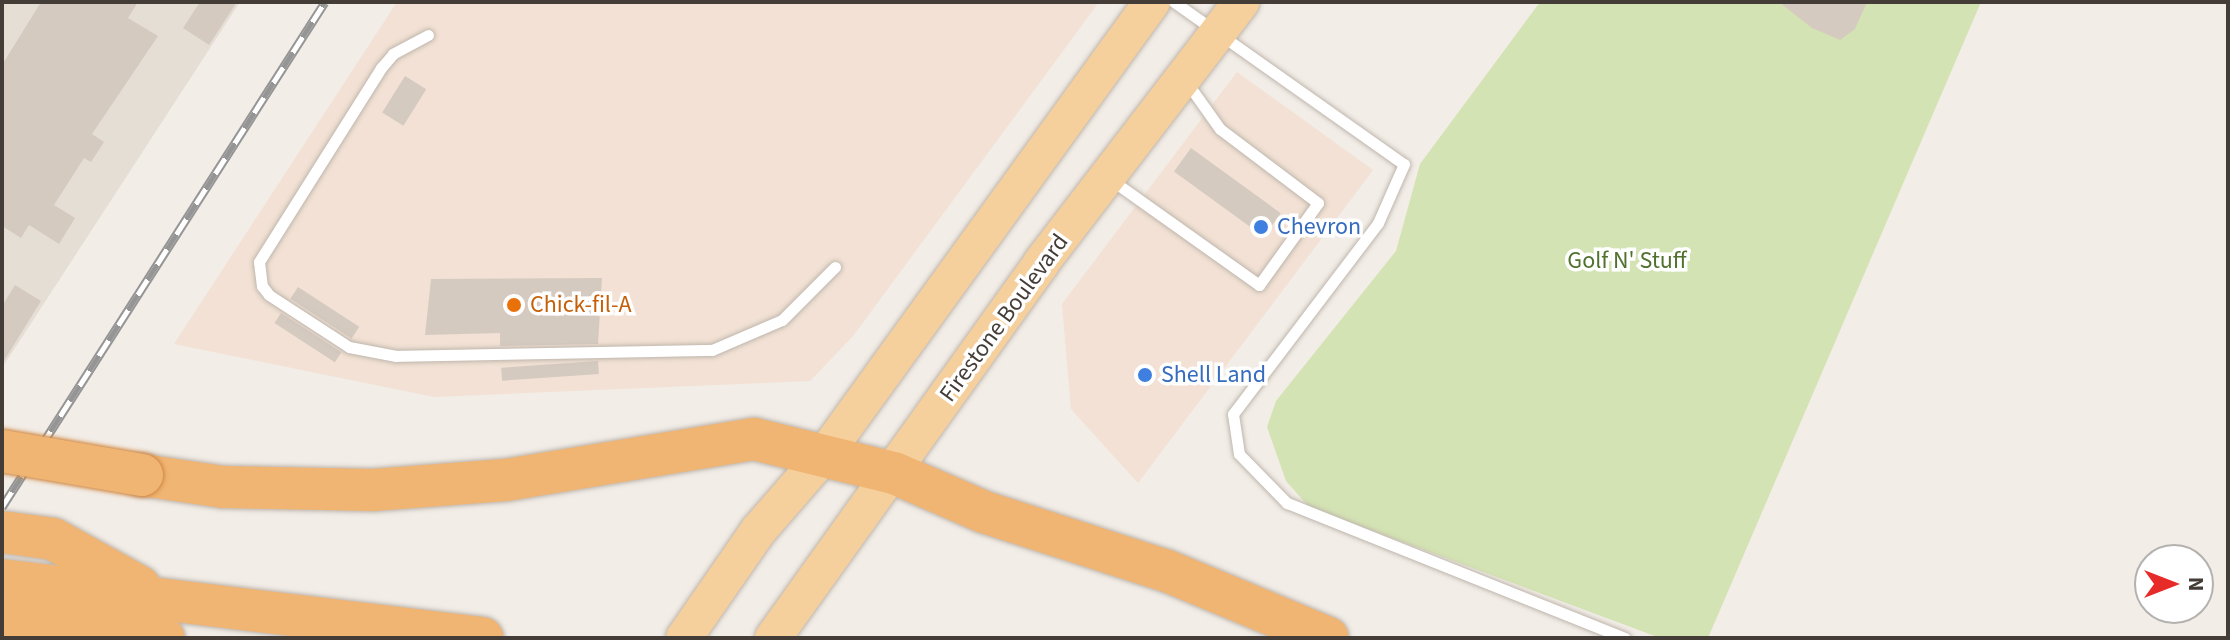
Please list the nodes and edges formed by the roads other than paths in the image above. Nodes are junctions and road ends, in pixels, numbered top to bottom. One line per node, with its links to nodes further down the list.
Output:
1 (1152, 2): 10 (main road)
2 (1174, 2): 4 (lane)
3 (1241, 2): 4 (main road, Firestone Boulevard)
4 (1217, 33): 6 (main road, Firestone Boulevard); 20 (lane)
5 (428, 35): 8 (lane)
6 (1183, 77): 7 (main road, Firestone Boulevard); 7 (lane)
7 (1107, 177): 11 (main road, Firestone Boulevard)
8 (835, 267)
9 (2, 451): 10 (highway, bridge)
10 (825, 454): 11 (highway); 17 (main road)
11 (894, 473): 18 (main road, Firestone Boulevard); 19 (highway)
12 (2, 532): 15 (highway)
13 (2, 580): 14 (highway)
14 (19, 619): 15 (highway)
15 (164, 619): 16 (highway)
16 (483, 638)
17 (684, 638)
18 (773, 638)
19 (1328, 638)
20 (1625, 638)

